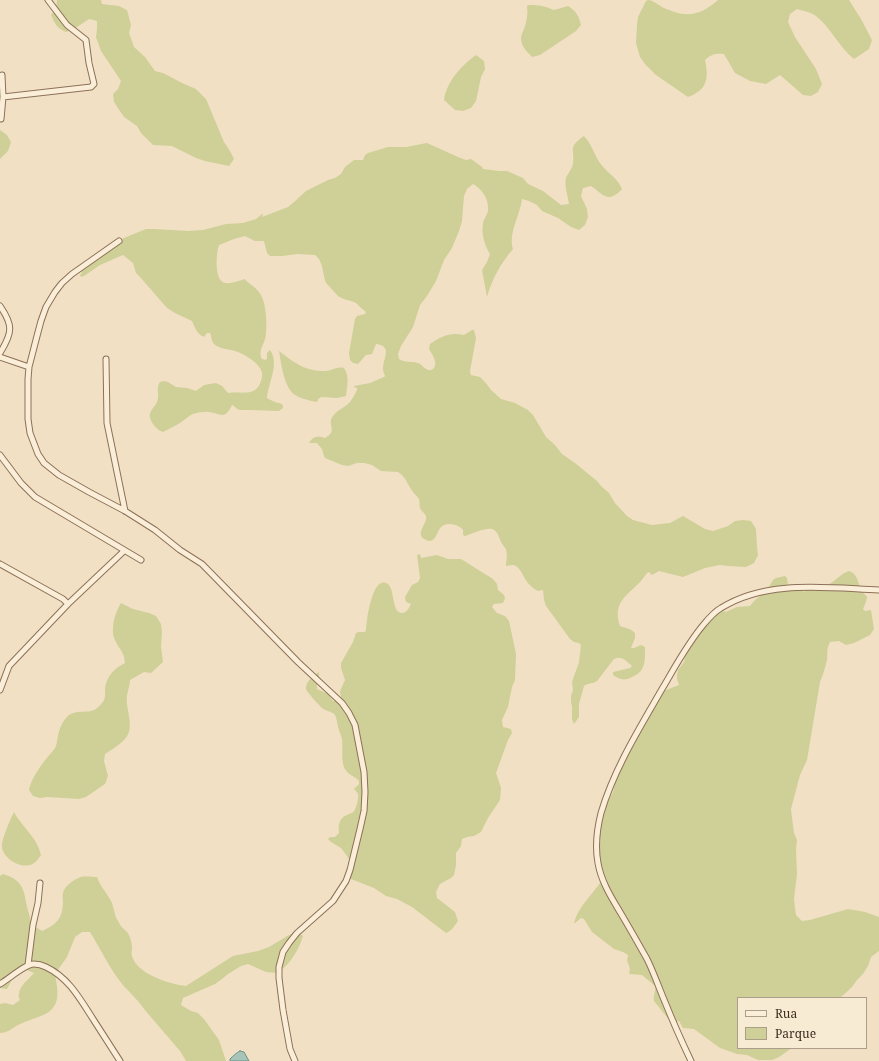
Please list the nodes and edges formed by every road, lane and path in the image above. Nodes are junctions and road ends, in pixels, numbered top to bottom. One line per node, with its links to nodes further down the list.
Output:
1 (48, 0): 3 (street)
2 (2, 75): 3 (street)
3 (3, 97): 4 (street)
4 (1, 119)
5 (119, 241): 10 (street)
6 (0, 306): 7 (street)
7 (0, 353)
8 (0, 357): 10 (street)
9 (106, 358): 12 (street)
10 (29, 367): 12 (street)
11 (0, 455): 13 (street)
12 (125, 511): 23 (street)
13 (124, 551): 14 (street); 17 (street)
14 (140, 560)
15 (0, 564): 17 (street)
16 (879, 590): 24 (street)
17 (68, 604): 18 (street)
18 (0, 690)
19 (40, 882): 20 (street)
20 (28, 965): 21 (street); 22 (street)
21 (0, 984)
22 (120, 1061)
23 (295, 1061)
24 (691, 1061)

